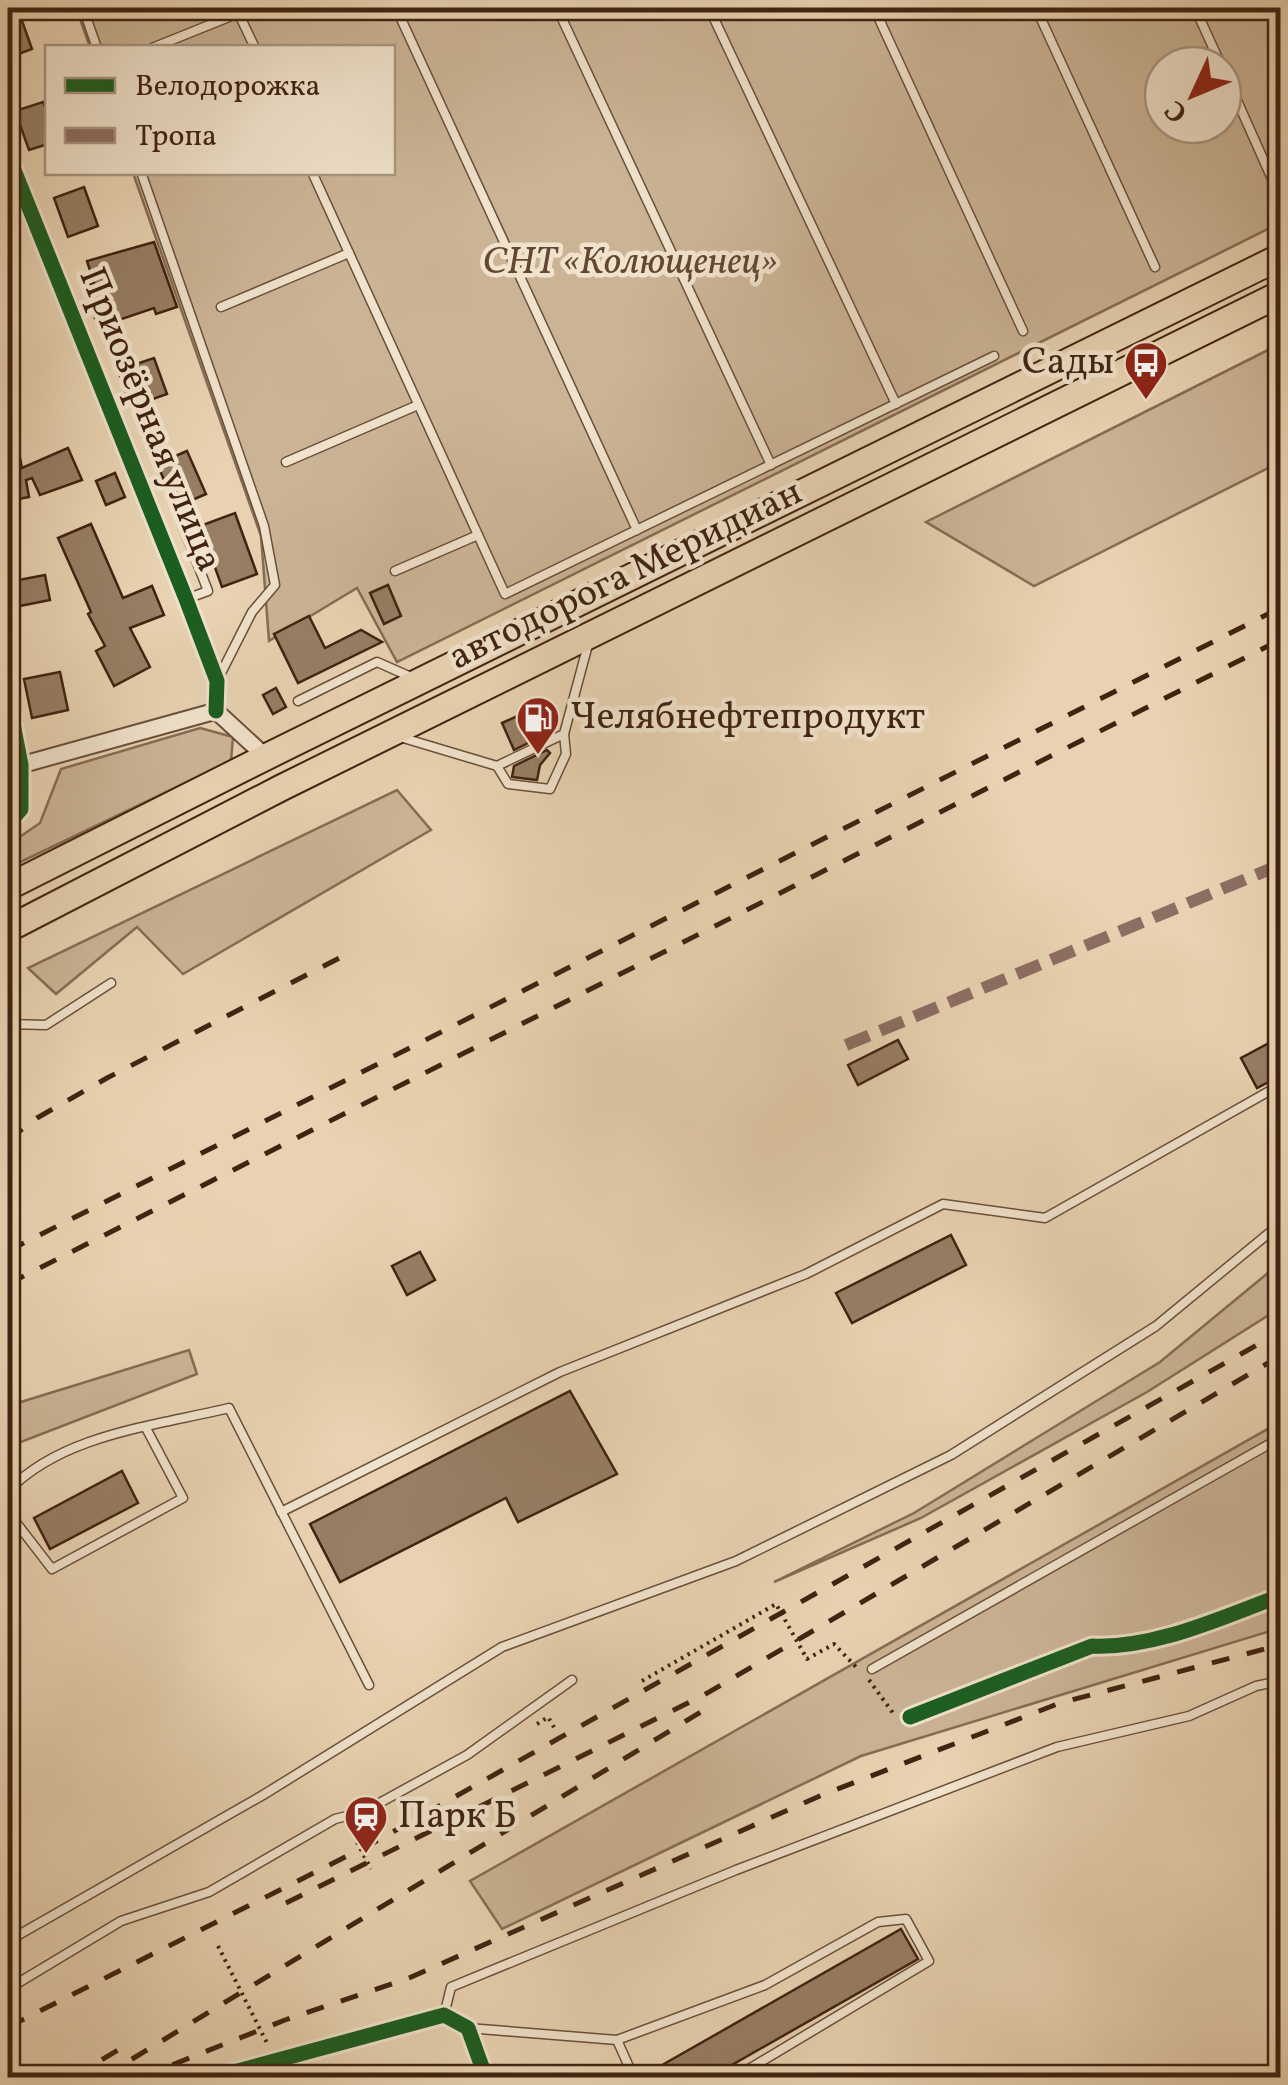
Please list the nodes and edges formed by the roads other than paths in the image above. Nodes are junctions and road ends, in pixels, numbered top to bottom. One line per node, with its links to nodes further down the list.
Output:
1 (84, 8): 9 (lane)
2 (396, 8): 30 (lane)
3 (557, 8): 28 (lane)
4 (709, 8): 25 (lane)
5 (874, 8): 23 (lane)
6 (1036, 8): 20 (lane)
7 (1195, 8): 12 (lane)
8 (238, 10): 10 (lane); 11 (lane)
9 (97, 45)
10 (159, 45)
11 (254, 45)
12 (1212, 45)
13 (1243, 114): 17 (lane)
14 (8, 155): 33 (street, Приозёрная улица)
15 (142, 175): 35 (lane)
16 (313, 175): 18 (lane)
17 (1280, 196)
18 (349, 253): 22 (lane); 26 (lane)
19 (1280, 257): 36 (main road, автодорога Меридиан)
20 (1155, 267)
21 (1280, 294): 34 (main road, автодорога Меридиан)
22 (221, 308)
23 (1023, 332)
24 (994, 356): 25 (lane)
25 (896, 404): 28 (lane)
26 (418, 405): 27 (lane); 31 (lane)
27 (286, 462)
28 (770, 465): 30 (lane)
29 (182, 524): 33 (lane)
30 (637, 530): 31 (lane)
31 (478, 535): 32 (lane)
32 (395, 571)
33 (186, 599): 35 (street, Приозёрная улица)
34 (590, 635): 40 (main road, автодорога Меридиан); 41 (lane)
35 (217, 680): 39 (street, Приозёрная улица)
36 (420, 681): 38 (lane); 42 (main road, автодорога Меридиан)
37 (8, 698): 43 (street)
38 (298, 701)
39 (216, 711): 42 (street); 43 (street)
40 (391, 734): 44 (lane); 45 (main road, автодорога Меридиан)
41 (564, 734): 44 (lane); 44 (lane)
42 (266, 757): 45 (main road); 47 (main road, автодорога Меридиан)
43 (21, 765): 46 (street)
44 (497, 766)
45 (281, 788): 48 (main road, автодорога Меридиан)
46 (8, 824)
47 (8, 887)
48 (8, 929)
49 (111, 983): 50 (lane)
50 (8, 1024)
51 (1280, 1086): 57 (lane)
52 (1280, 1224): 64 (lane)
53 (146, 1428): 55 (lane); 56 (lane); 57 (lane)
54 (1280, 1438): 59 (lane)
55 (8, 1491)
56 (8, 1512)
57 (281, 1512): 62 (lane)
58 (1280, 1596): 63 (street)
59 (872, 1669)
60 (572, 1680): 65 (lane)
61 (1280, 1681): 66 (lane)
62 (368, 1685)
63 (910, 1717)
64 (8, 1941)
65 (8, 1989)
66 (444, 2015): 67 (street); 69 (street)
67 (468, 2028): 68 (lane); 70 (street)
68 (617, 2040): 71 (lane); 72 (lane)
69 (212, 2078)
70 (486, 2078)
71 (634, 2078)
72 (734, 2078)

